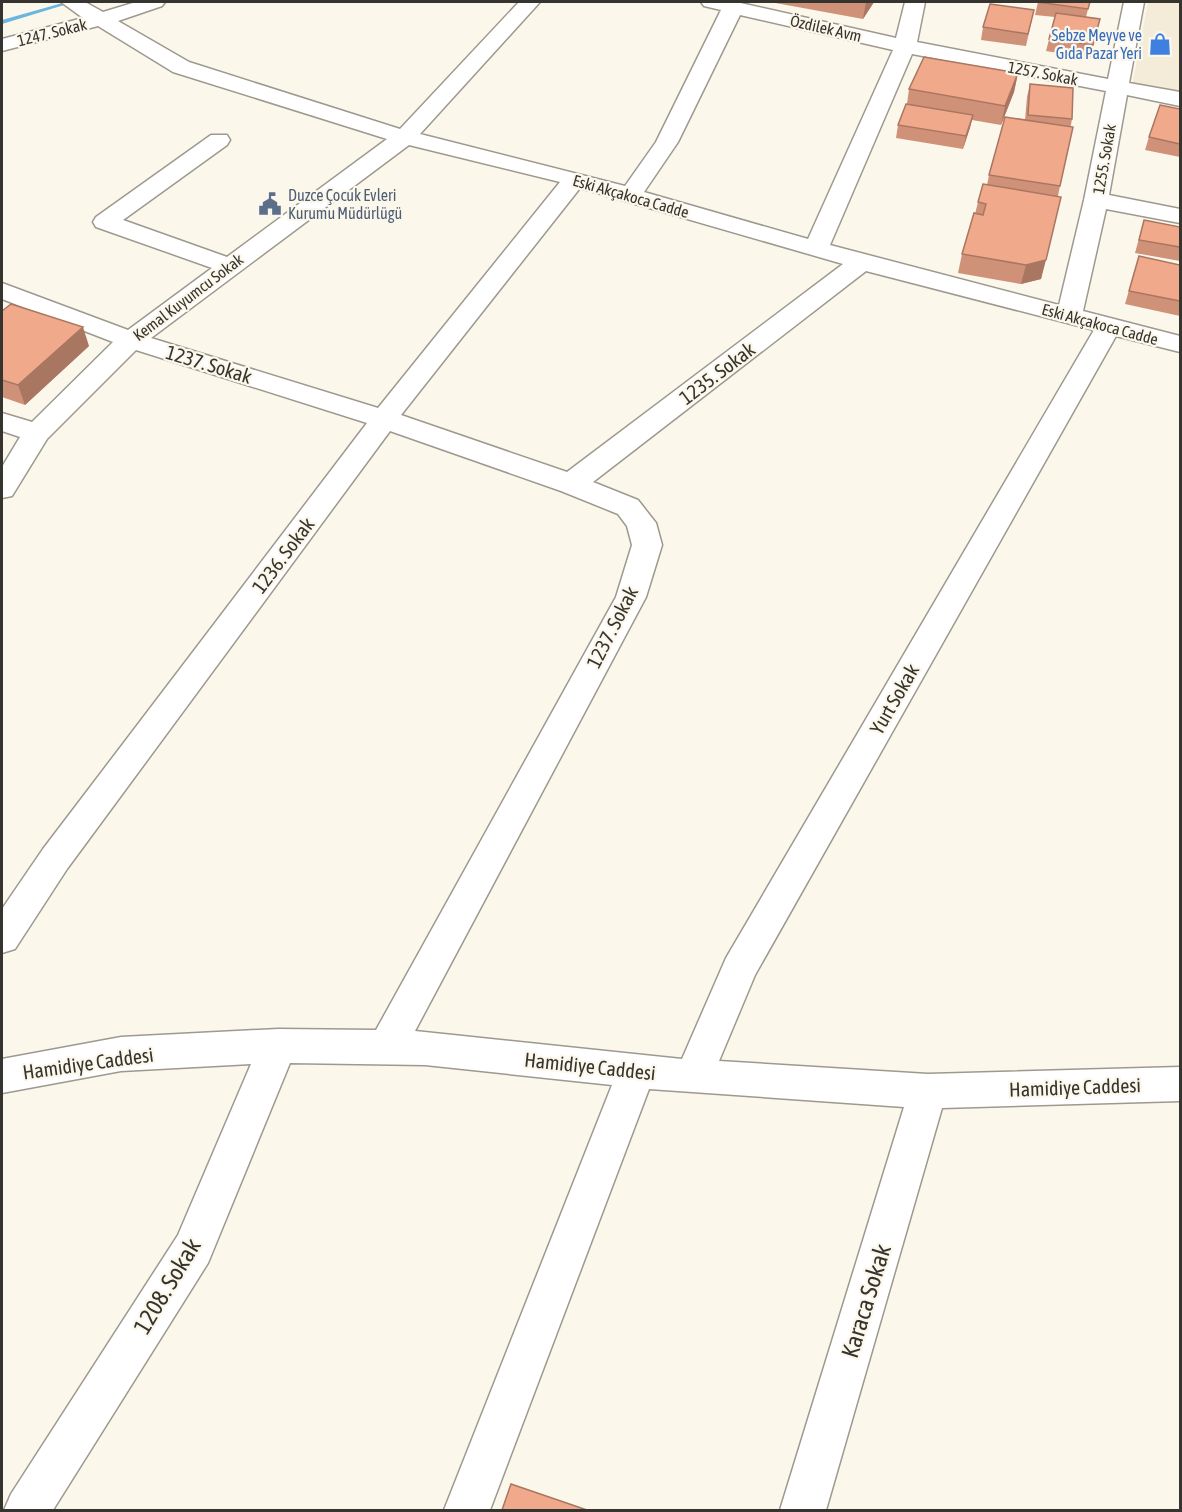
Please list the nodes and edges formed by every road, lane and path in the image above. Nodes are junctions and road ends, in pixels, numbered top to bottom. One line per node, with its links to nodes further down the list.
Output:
1 (71, 2): 8 (street, Eski Akçakoca Cadde)
2 (155, 2): 8 (street, 1247. Sokak)
3 (530, 2): 13 (street, Kemal Kuyumcu Sokak)
4 (711, 2): 7 (street, Özdilek Avm)
5 (915, 2): 10 (street)
6 (1134, 2): 11 (street, 1255. Sokak)
7 (733, 6): 10 (street, Özdilek Avm); 16 (street)
8 (98, 17): 9 (street, 1247. Sokak); 13 (street, Eski Akçakoca Cadde)
9 (2, 45)
10 (905, 46): 11 (street, 1257. Sokak); 19 (street)
11 (1116, 87): 12 (street, 1257. Sokak); 17 (street, 1255. Sokak)
12 (1180, 99)
13 (405, 137): 15 (street, Eski Akçakoca Cadde); 21 (street, Kemal Kuyumcu Sokak)
14 (219, 140): 21 (street)
15 (575, 180): 16 (street, Eski Akçakoca Cadde); 27 (street, 1236. Sokak)
16 (630, 195): 19 (street, Eski Akçakoca Cadde)
17 (1096, 200): 18 (street); 23 (street, 1255. Sokak)
18 (1180, 216)
19 (816, 248): 20 (street, Eski Akçakoca Cadde)
20 (862, 262): 23 (street, Eski Akçakoca Cadde); 30 (street, 1235. Sokak)
21 (231, 266): 25 (street, Kemal Kuyumcu Sokak)
22 (2, 290): 25 (street, 1237. Sokak)
23 (1069, 316): 24 (street, Eski Akçakoca Cadde)
24 (1109, 326): 26 (street, Eski Akçakoca Cadde); 37 (street, Yurt Sokak)
25 (131, 340): 27 (street, 1237. Sokak); 29 (street, Kemal Kuyumcu Sokak)
26 (1180, 344)
27 (384, 419): 30 (street, 1237. Sokak); 32 (street, 1236. Sokak)
28 (2, 422): 29 (street)
29 (37, 433): 31 (street, Kemal Kuyumcu Sokak)
30 (571, 484): 34 (street, 1237. Sokak)
31 (2, 489)
32 (2, 938)
33 (278, 1046): 34 (street, Hamidiye Caddesi); 36 (street, Hamidiye Caddesi); 40 (street, 1208. Sokak)
34 (386, 1048): 35 (street, Hamidiye Caddesi)
35 (638, 1071): 37 (street, Hamidiye Caddesi); 41 (street)
36 (2, 1076)
37 (693, 1077): 39 (street, Hamidiye Caddesi)
38 (1180, 1084): 39 (street, Hamidiye Caddesi)
39 (928, 1092): 42 (street, Karaca Sokak)
40 (27, 1510)
41 (466, 1510)
42 (803, 1510)

